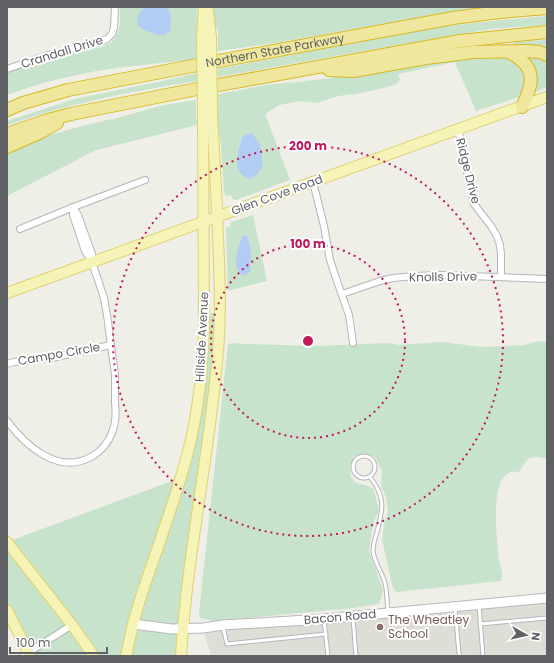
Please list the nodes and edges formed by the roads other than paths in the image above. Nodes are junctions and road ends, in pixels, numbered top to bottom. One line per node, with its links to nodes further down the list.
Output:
1 (115, 7): 9 (street, Crandall Drive)
2 (204, 7): 6 (main road, Hillside Avenue)
3 (208, 7): 6 (main road, Hillside Avenue)
4 (547, 8): 13 (highway, Northern State Parkway)
5 (547, 32): 10 (highway, Northern State Parkway)
6 (206, 38): 14 (main road, Hillside Avenue, bridge)
7 (508, 51): 8 (highway); 10 (highway); 12 (highway)
8 (547, 55)
9 (7, 69)
10 (306, 69): 15 (highway, Northern State Parkway)
11 (547, 97): 12 (main road, Glen Cove Road)
12 (522, 106): 16 (main road, Glen Cove Road)
13 (7, 108)
14 (208, 113): 22 (main road, Hillside Avenue); 23 (main road, Hillside Avenue)
15 (71, 114): 17 (highway, Northern State Parkway); 18 (highway)
16 (458, 129): 20 (main road, Glen Cove Road); 26 (street, Ridge Drive)
17 (7, 134)
18 (7, 147)
19 (145, 180): 21 (street)
20 (313, 182): 22 (main road, Glen Cove Road); 29 (street)
21 (73, 207): 24 (street); 25 (street, Campo Circle)
22 (217, 216): 23 (main road, Glen Cove Road); 48 (main road, Hillside Avenue)
23 (203, 221): 25 (main road, Glen Cove Road); 44 (main road, Hillside Avenue)
24 (20, 229)
25 (92, 262): 28 (main road, Glen Cove Road); 31 (street, Campo Circle)
26 (501, 277): 27 (street, Knolls Drive); 29 (street, Knolls Drive)
27 (547, 279)
28 (7, 293)
29 (342, 294): 30 (street)
30 (353, 343)
31 (111, 344): 32 (street, Campo Circle); 33 (street, Campo Circle)
32 (7, 364)
33 (7, 421)
34 (370, 477): 34 (lane); 40 (lane)
35 (7, 542): 46 (main road)
36 (547, 598): 37 (street, Bacon Road)
37 (478, 604): 38 (street, Bacon Road); 45 (lane)
38 (455, 606): 40 (street, Bacon Road); 56 (lane)
39 (7, 610): 51 (main road)
40 (388, 613): 41 (street, Bacon Road)
41 (353, 616): 43 (street, Bacon Road); 55 (lane)
42 (547, 618): 45 (lane)
43 (324, 619): 47 (street, Bacon Road); 49 (lane)
44 (133, 624): 48 (street, Bacon Road); 50 (main road, Hillside Avenue)
45 (480, 624): 57 (lane)
46 (72, 625): 51 (street); 52 (main road)
47 (223, 625): 48 (street, Bacon Road); 49 (lane)
48 (183, 629): 53 (main road, Hillside Avenue)
49 (326, 634): 54 (lane)
50 (126, 652)
51 (27, 655)
52 (94, 656)
53 (181, 656)
54 (328, 656)
55 (356, 656)
56 (460, 656)
57 (483, 656)

